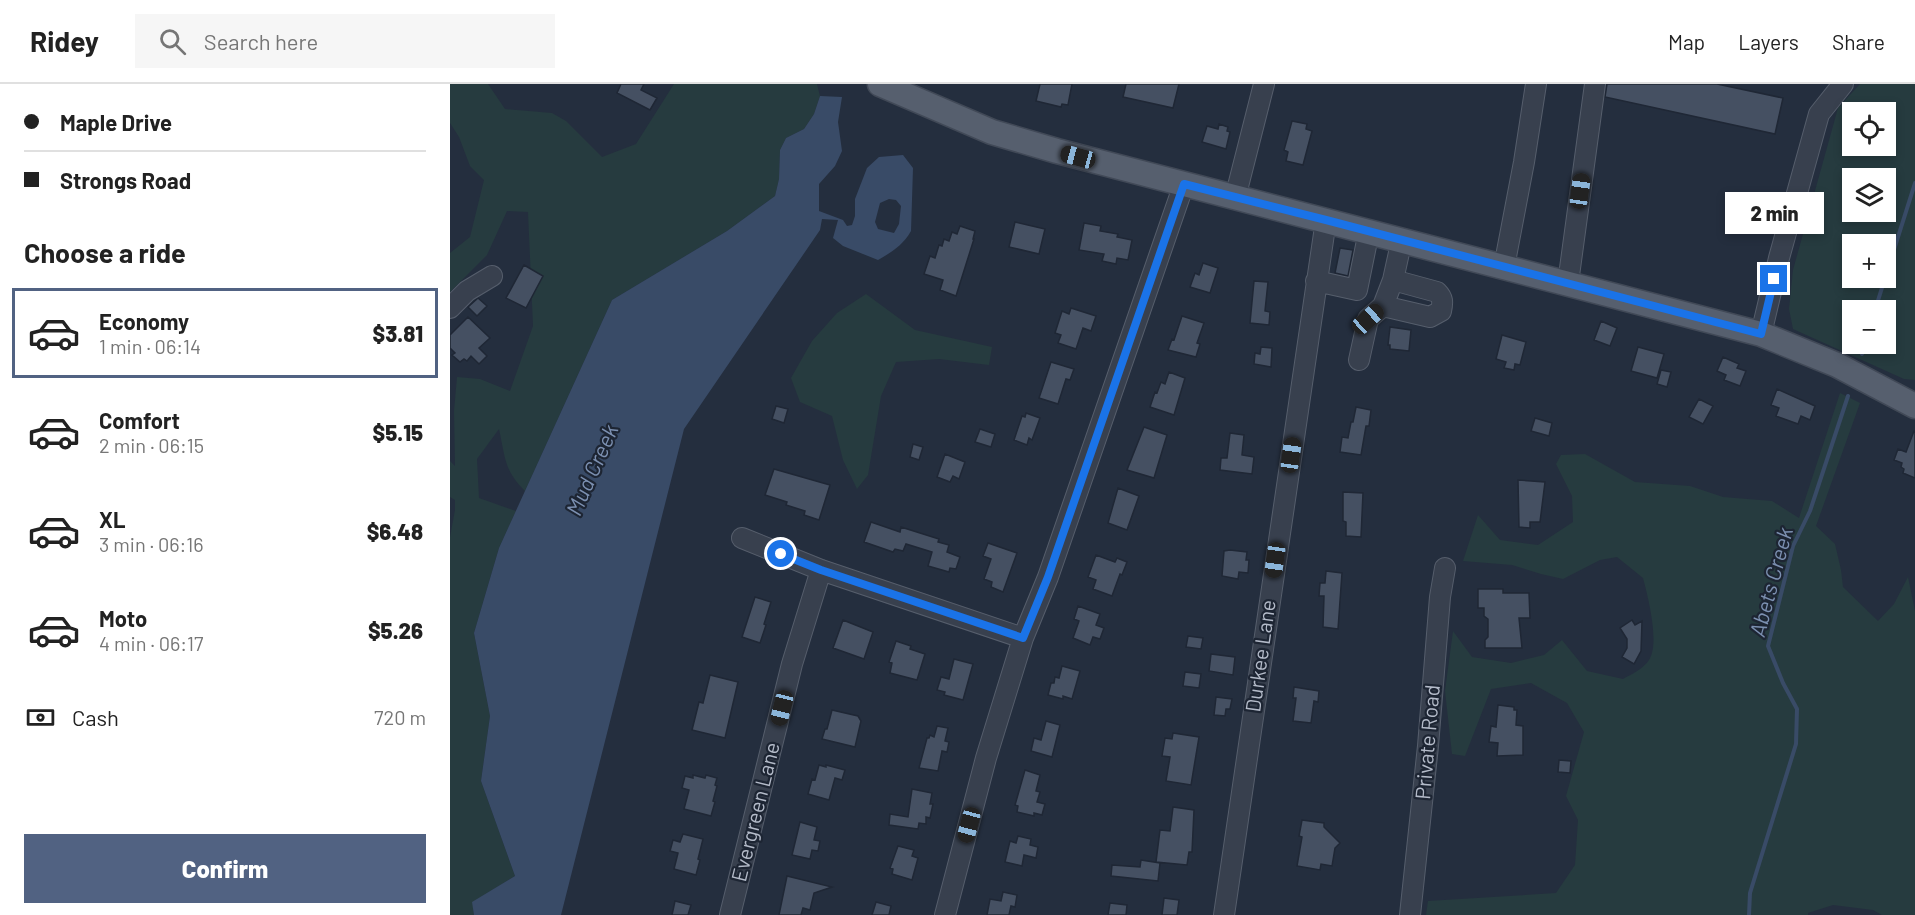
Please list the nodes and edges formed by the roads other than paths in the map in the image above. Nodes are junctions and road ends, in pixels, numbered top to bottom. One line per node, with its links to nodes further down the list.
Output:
1 (880, 84): 6 (main road)
2 (1264, 84): 7 (street)
3 (1536, 84): 11 (street)
4 (1594, 84): 15 (street)
5 (1844, 84): 18 (street)
6 (1184, 184): 7 (main road); 24 (street)
7 (1235, 198): 8 (main road)
8 (1326, 220): 9 (main road); 14 (street, Durkee Lane)
9 (1369, 231): 10 (main road); 14 (street)
10 (1402, 239): 11 (main road); 13 (street)
11 (1504, 267): 15 (main road)
12 (492, 276): 17 (street)
13 (1393, 280): 16 (street); 16 (street)
14 (1316, 281): 27 (street, Durkee Lane)
15 (1568, 283): 18 (main road)
16 (1383, 306): 19 (street)
17 (450, 308)
18 (1761, 334): 20 (main road)
19 (1359, 360)
20 (1915, 405)
21 (742, 538): 23 (street)
22 (1445, 568): 28 (street, Private Road)
23 (821, 570): 24 (street); 25 (street, Evergreen Lane)
24 (1023, 638): 26 (street)
25 (730, 915)
26 (945, 915)
27 (1224, 915)
28 (1410, 915)

